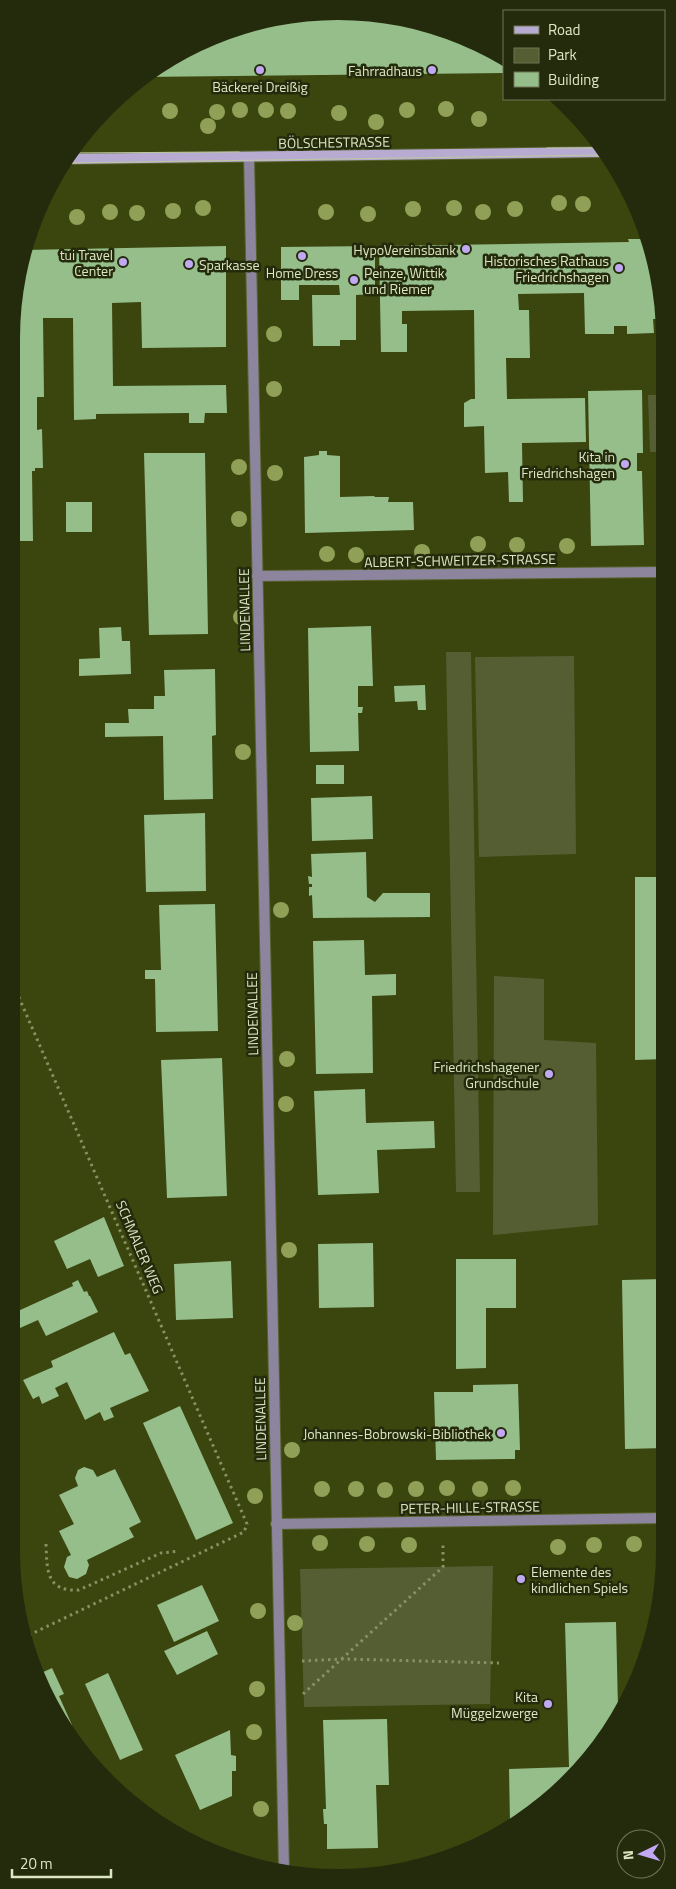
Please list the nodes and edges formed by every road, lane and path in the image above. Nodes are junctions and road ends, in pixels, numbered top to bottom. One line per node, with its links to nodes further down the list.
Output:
1 (596, 152): 2 (street, BÖLSCHESTRASSE)
2 (249, 157): 3 (street, BÖLSCHESTRASSE); 5 (street, LINDENALLEE)
3 (75, 159)
4 (656, 572): 5 (street, ALBERT-SCHWEITZER-STRASSE)
5 (257, 576): 9 (street, LINDENALLEE)
6 (20, 1000): 12 (path, SCHMALER WEG)
7 (656, 1518): 8 (street, PETER-HILLE-STRASSE)
8 (444, 1522): 9 (street, PETER-HILLE-STRASSE); 13 (path)
9 (276, 1524): 14 (street, LINDENALLEE)
10 (46, 1544): 11 (path)
11 (179, 1551)
12 (31, 1634)
13 (342, 1660): 14 (path); 15 (path); 16 (path)
14 (279, 1662): 16 (street, LINDENALLEE)
15 (499, 1663)
16 (280, 1697): 17 (street, LINDENALLEE)
17 (284, 1864)

